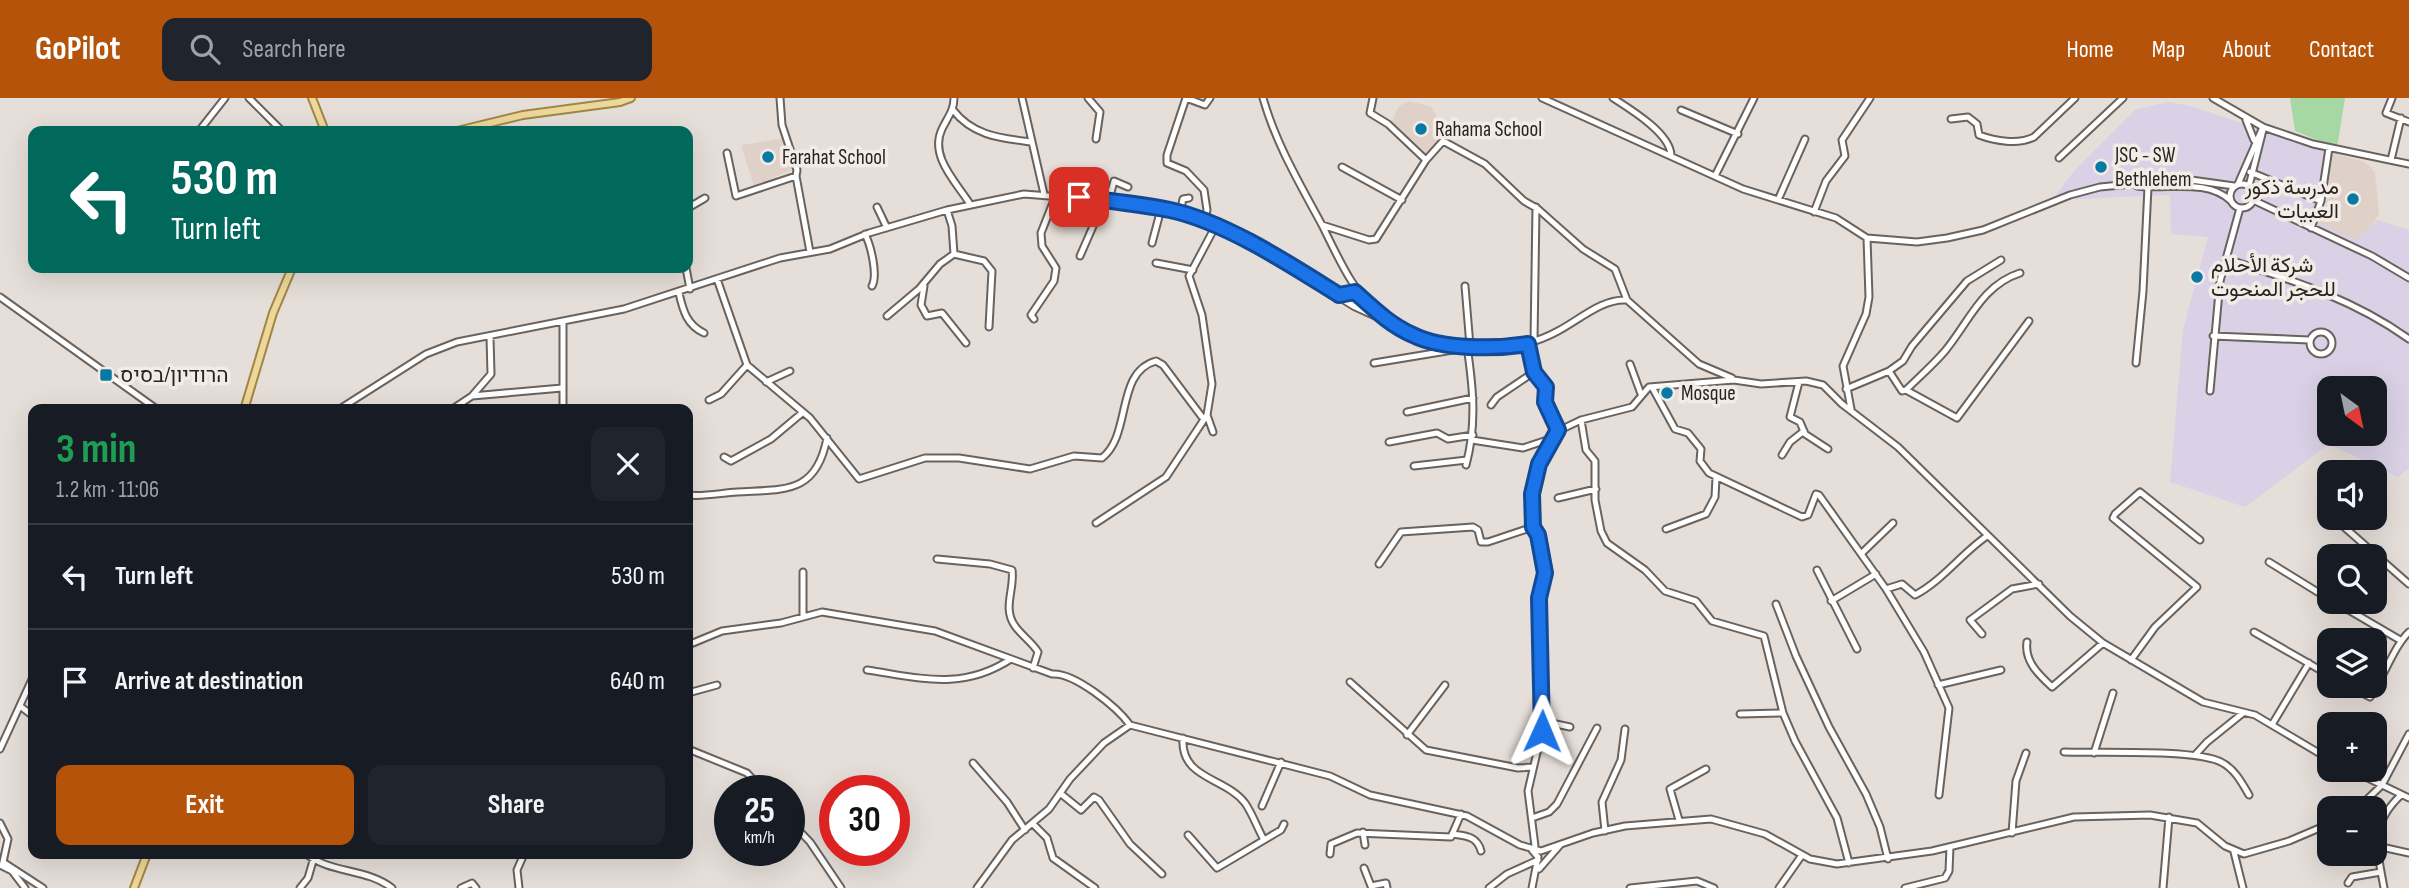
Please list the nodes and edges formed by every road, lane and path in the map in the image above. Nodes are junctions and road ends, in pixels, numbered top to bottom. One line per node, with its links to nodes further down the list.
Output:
1 (225, 98): 26 (street)
2 (249, 98): 27 (street)
3 (312, 98): 28 (main road)
4 (631, 98): 29 (main road)
5 (780, 98): 46 (street)
6 (954, 98): 20 (street)
7 (1022, 98): 34 (street)
8 (1088, 98): 32 (street)
9 (1210, 98): 76 (street)
10 (1263, 98): 77 (street)
11 (1373, 98): 40 (street)
12 (1542, 98): 38 (street)
13 (1613, 98): 38 (street)
14 (1754, 98): 31 (street)
15 (1870, 98): 73 (street)
16 (2075, 98): 24 (street)
17 (2123, 98): 39 (street)
18 (2213, 98): 22 (street)
19 (2392, 98): 23 (street)
20 (953, 110): 34 (street); 66 (street)
21 (1681, 110): 31 (street)
22 (2244, 118): 30 (street); 35 (street)
23 (2401, 118): 25 (street); 41 (street)
24 (1951, 119)
25 (2409, 122)
26 (203, 126)
27 (277, 126)
28 (323, 126)
29 (474, 126)
30 (2263, 127): 35 (street); 36 (street); 45 (street)
31 (1738, 134): 47 (street)
32 (1096, 139)
33 (1805, 139): 61 (street)
34 (1031, 142): 53 (street)
35 (2255, 142): 49 (street)
36 (2329, 148): 41 (street); 64 (street)
37 (727, 153): 46 (street)
38 (1671, 155): 47 (street)
39 (2059, 158)
40 (1426, 160): 60 (street); 69 (street)
41 (2391, 160): 42 (street)
42 (2409, 164)
43 (1342, 167): 60 (street)
44 (1093, 172): 57 (street)
45 (2250, 172): 50 (street); 64 (street)
46 (796, 176): 84 (street)
47 (1715, 176): 61 (street)
48 (2131, 185): 49 (street); 52 (street); 82 (street)
49 (2236, 185): 50 (street); 63 (street)
50 (2249, 186): 62 (street)
51 (1128, 187): 65 (street)
52 (2148, 187): 63 (street); 123 (street)
53 (1044, 194): 54 (street); 66 (street)
54 (1056, 195): 55 (street); 109 (street)
55 (1079, 197): 57 (street); 75 (street)
56 (705, 198): 67 (street)
57 (1086, 198): 59 (street)
58 (1188, 198): 74 (street)
59 (1099, 200): 65 (street); 86 (street)
60 (1402, 200): 77 (street)
61 (1778, 200): 73 (street)
62 (2253, 200): 70 (street); 80 (street)
63 (2231, 201): 70 (street)
64 (2322, 201): 80 (street)
65 (1108, 203): 71 (street)
66 (970, 204): 72 (street)
67 (693, 205)
68 (877, 207): 79 (street)
69 (1536, 207): 106 (street); 120 (street)
70 (2240, 208): 87 (street)
71 (1161, 209): 74 (street); 83 (street)
72 (947, 210): 79 (street); 85 (street)
73 (1814, 212): 82 (street)
74 (1180, 213): 76 (street)
75 (1072, 215)
76 (1204, 222): 78 (street)
77 (1321, 225): 93 (street)
78 (1215, 227): 90 (street); 103 (street)
79 (887, 228): 81 (street)
80 (2311, 229): 95 (street)
81 (865, 234): 84 (street); 98 (street)
82 (1867, 238): 134 (street)
83 (1152, 243)
84 (810, 252): 96 (street)
85 (954, 254): 97 (street); 113 (street)
86 (1080, 256)
87 (2227, 259): 115 (street); 117 (street)
88 (2001, 260): 127 (street)
89 (1156, 263): 90 (street)
90 (1192, 270): 150 (street)
91 (289, 273): 142 (main road)
92 (687, 273): 100 (street)
93 (1345, 273): 101 (street); 104 (street)
94 (2020, 273): 135 (street)
95 (2409, 278)
96 (717, 279): 100 (street); 125 (street)
97 (924, 283): 108 (street); 119 (street)
98 (872, 286)
99 (1465, 286): 121 (street)
100 (690, 289): 102 (street)
101 (1348, 291): 103 (street); 104 (street); 107 (street)
102 (679, 293): 111 (street); 114 (street)
103 (1339, 295): 107 (street)
104 (1359, 295): 107 (street); 112 (street)
105 (0, 297): 141 (street)
106 (1627, 300): 120 (street); 129 (street)
107 (1350, 303): 112 (street)
108 (887, 316)
109 (1034, 319)
110 (2029, 321): 135 (street)
111 (563, 323): 116 (street); 133 (street)
112 (1397, 326): 121 (street)
113 (989, 327)
114 (704, 333)
115 (2213, 336): 118 (street); 136 (street)
116 (490, 337): 138 (street); 143 (street)
117 (2409, 339)
118 (2309, 340): 118 (street)
119 (966, 343)
120 (1531, 343): 121 (street); 128 (street)
121 (1466, 346): 122 (street); 139 (street)
122 (1374, 363)
123 (2136, 363)
124 (1630, 364): 137 (street)
125 (747, 365): 130 (street); 140 (street)
126 (790, 371): 130 (street)
127 (1889, 371): 134 (street); 135 (street)
128 (1534, 372): 146 (street); 152 (street)
129 (1734, 380): 131 (street); 132 (street)
130 (766, 382): 149 (street)
131 (1800, 382): 147 (street); 153 (street)
132 (1652, 387): 137 (street); 163 (street)
133 (562, 388): 138 (street); 145 (street)
134 (1846, 389): 147 (street)
135 (1906, 390)
136 (2210, 391)
137 (1641, 394): 151 (street)
138 (471, 396): 144 (street)
139 (1473, 398): 148 (street); 156 (street)
140 (709, 400)
141 (150, 404)
142 (246, 404)
143 (347, 404)
144 (460, 404)
145 (562, 404)
146 (1491, 405)
147 (1852, 408): 172 (street)
148 (1407, 412)
149 (802, 413): 155 (street); 161 (street)
150 (1205, 416): 154 (street); 155 (street); 167 (street)
151 (1581, 420): 152 (street); 164 (street)
152 (1558, 430): 157 (street)
153 (1804, 431): 159 (street); 160 (street)
154 (1213, 432)
155 (827, 438): 165 (street)
156 (1472, 438): 157 (street); 158 (street); 162 (street)
157 (1551, 439): 169 (street)
158 (1389, 442)
159 (1828, 449)
160 (1782, 455)
161 (724, 457)
162 (1414, 467)
163 (1716, 478): 170 (street); 174 (street)
164 (1596, 489): 166 (street); 214 (street)
165 (693, 495)
166 (1558, 498)
167 (1096, 523)
168 (1893, 523): 174 (street)
169 (1533, 527): 177 (street); 217 (street)
170 (1666, 528)
171 (2348, 530): 182 (street)
172 (1987, 536): 181 (street); 183 (street)
173 (2200, 540): 198 (street)
174 (1862, 553): 180 (street)
175 (937, 559): 200 (street)
176 (2269, 562): 184 (street)
177 (1379, 564)
178 (1817, 570): 185 (street)
179 (803, 572): 188 (street)
180 (1876, 574): 183 (street); 185 (street)
181 (2039, 584): 191 (street); 195 (street)
182 (2409, 584)
183 (1886, 589): 208 (street)
184 (2317, 592)
185 (1831, 601): 196 (street)
186 (1776, 604): 279 (street)
187 (2356, 614): 192 (street)
188 (803, 617): 194 (street); 197 (street)
189 (2254, 632): 199 (street)
190 (2409, 632): 192 (street)
191 (1982, 634)
192 (2400, 640): 204 (street)
193 (2027, 642): 195 (street)
194 (693, 643)
195 (2103, 643): 198 (street)
196 (1857, 649)
197 (1011, 659): 200 (street); 202 (street)
198 (2131, 660): 215 (street)
199 (2308, 663): 201 (street); 218 (street)
200 (1033, 668): 219 (street)
201 (2317, 668)
202 (867, 670)
203 (2001, 670): 208 (street)
204 (2387, 670)
205 (1350, 682): 224 (street)
206 (717, 685): 210 (street)
207 (1445, 685): 224 (street)
208 (1938, 685): 241 (street)
209 (28, 688): 212 (street)
210 (693, 692)
211 (2113, 693): 230 (street)
212 (20, 706): 213 (street); 226 (street)
213 (28, 712)
214 (1783, 713): 216 (street); 280 (street)
215 (2243, 713): 218 (street); 232 (street)
216 (1740, 714)
217 (1542, 720): 220 (street); 235 (street)
218 (2273, 723): 231 (street)
219 (1130, 725): 225 (street); 240 (street)
220 (1570, 727)
221 (1597, 728): 250 (street)
222 (1625, 729): 257 (street)
223 (2409, 734): 239 (street)
224 (1407, 735): 235 (street)
225 (1183, 738): 234 (street); 263 (street)
226 (0, 749)
227 (693, 751): 237 (street)
228 (2064, 752): 230 (street)
229 (2026, 753): 259 (street)
230 (2094, 753): 232 (street)
231 (2317, 753)
232 (2196, 754): 242 (street)
233 (973, 762): 256 (street)
234 (1281, 762): 246 (street); 248 (street)
235 (1532, 767): 250 (street)
236 (1706, 769): 251 (street)
237 (749, 775)
238 (2376, 782): 239 (street)
239 (2382, 785): 243 (street); 244 (street)
240 (1060, 793): 253 (street); 286 (street)
241 (1939, 795)
242 (2249, 795)
243 (2401, 795): 245 (street); 247 (street)
244 (2371, 796)
245 (2409, 798)
246 (1262, 806)
247 (2387, 812)
248 (1461, 814): 260 (street); 268 (street)
249 (2169, 817): 259 (street); 270 (street); 307 (street)
250 (1532, 818): 268 (street)
251 (1679, 820): 257 (street); 273 (street)
252 (0, 823): 284 (street)
253 (1033, 824): 256 (street); 299 (street)
254 (1284, 824): 263 (street)
255 (2317, 829): 270 (street)
256 (1025, 830): 298 (street)
257 (1605, 831): 269 (street)
258 (1363, 832): 260 (street); 264 (street); 272 (street)
259 (2012, 833): 265 (street)
260 (1452, 834): 267 (street)
261 (1188, 835): 263 (street)
262 (805, 837): 297 (street)
263 (1263, 838)
264 (1365, 845)
265 (1950, 847): 279 (street); 306 (street)
266 (2387, 848): 271 (street)
267 (1481, 850)
268 (1532, 850): 278 (street)
269 (1550, 851): 278 (street); 278 (street)
270 (2234, 852): 308 (street)
271 (2409, 853)
272 (1330, 854)
273 (1802, 855): 280 (street); 305 (street)
274 (144, 859): 291 (main road)
275 (310, 859): 292 (street)
276 (319, 859): 293 (street)
277 (522, 859): 296 (street)
278 (1540, 859): 301 (street); 302 (street)
279 (1888, 859): 280 (street)
280 (1849, 863)
281 (0, 865): 284 (street)
282 (2380, 866): 285 (street)
283 (1364, 868): 300 (street)
284 (12, 871): 289 (street); 290 (street)
285 (2381, 872): 287 (street); 309 (street)
286 (1163, 874)
287 (2347, 883)
288 (1657, 887): 303 (street); 304 (street)
289 (25, 888)
290 (43, 888)
291 (134, 888)
292 (300, 888)
293 (391, 888)
294 (461, 888): 295 (street)
295 (476, 888)
296 (519, 888)
297 (841, 888)
298 (977, 888)
299 (1095, 888)
300 (1387, 888)
301 (1489, 888)
302 (1532, 888)
303 (1630, 888)
304 (1714, 888)
305 (1779, 888)
306 (1905, 888)
307 (2163, 888)
308 (2243, 888)
309 (2384, 888)

